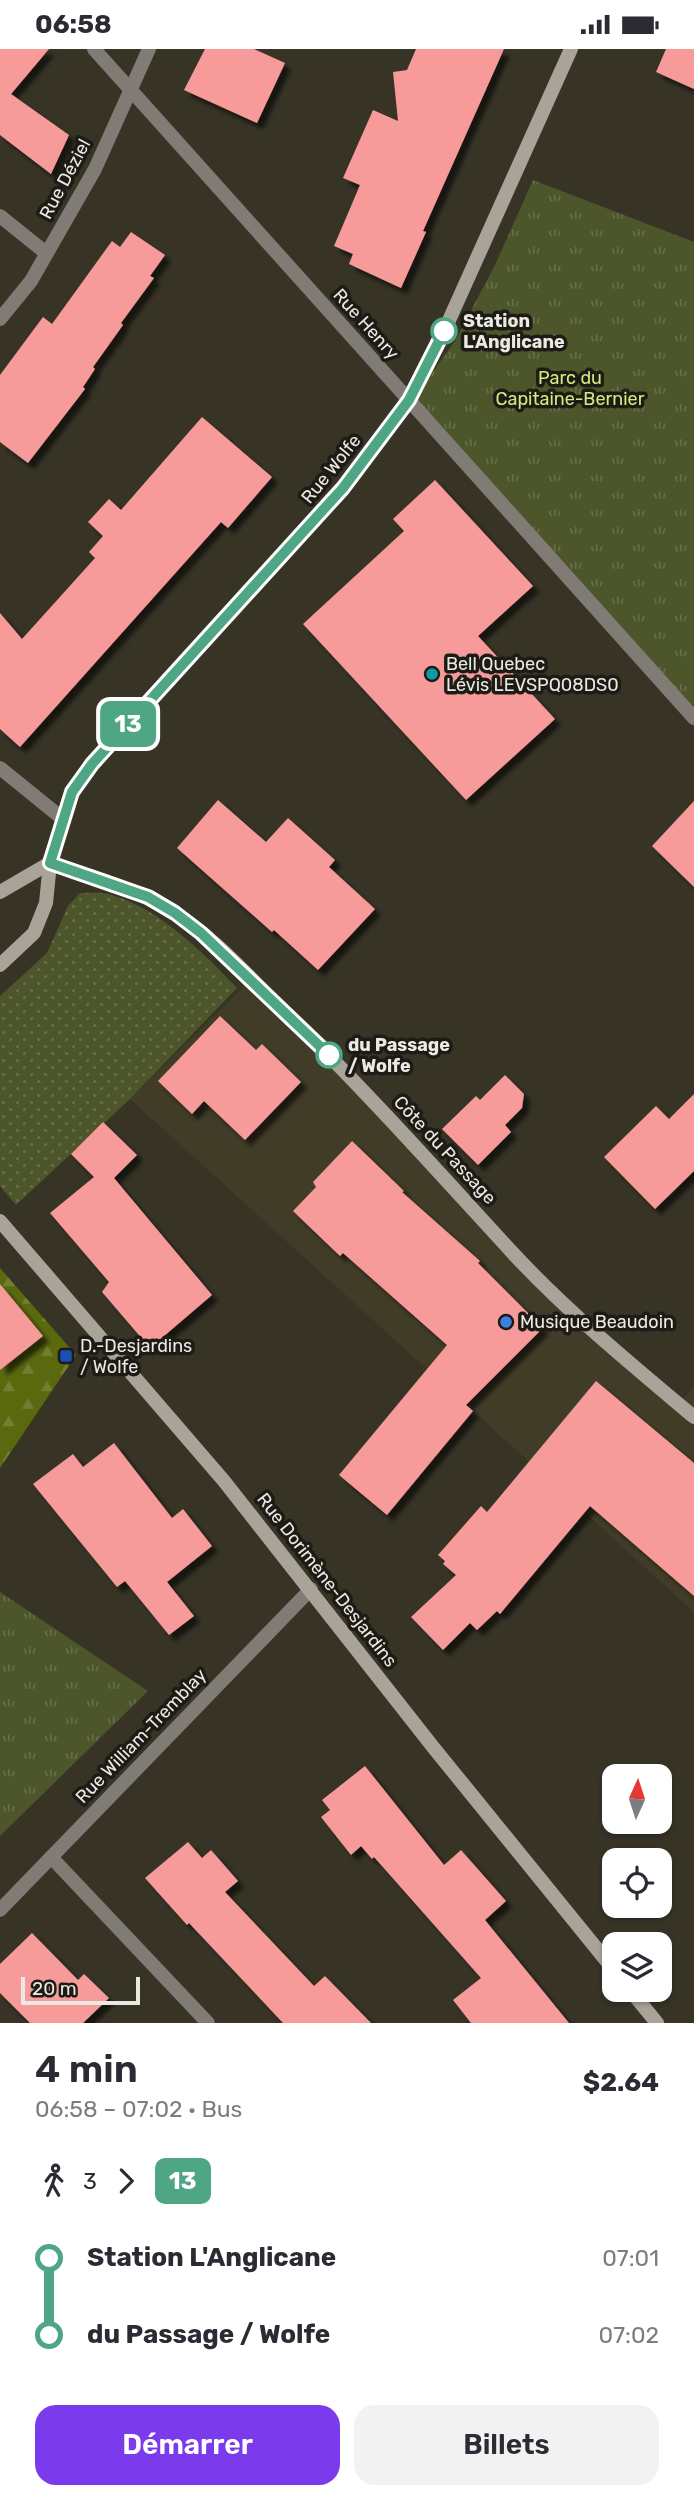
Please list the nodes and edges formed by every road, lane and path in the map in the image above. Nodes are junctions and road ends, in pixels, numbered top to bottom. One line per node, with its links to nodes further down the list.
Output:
1 (94, 49): 4 (street, Rue Henry)
2 (149, 49): 4 (street, Rue Déziel)
3 (571, 49): 8 (main road, Rue Wolfe)
4 (130, 88): 6 (street, Rue Déziel); 8 (street, Rue Henry)
5 (0, 216): 6 (street)
6 (46, 253): 7 (street, Rue Déziel)
7 (0, 319)
8 (409, 400): 9 (street, Rue Henry); 11 (main road, Rue Wolfe)
9 (694, 717)
10 (0, 768): 11 (street)
11 (63, 819): 12 (main road, Rue Wolfe)
12 (50, 863): 13 (main road); 14 (main road, Rue Wolfe); 16 (main road, Côte du Passage)
13 (0, 892)
14 (0, 965)
15 (0, 1221): 17 (main road, Rue Dorimène-Desjardins)
16 (694, 1417)
17 (311, 1589): 18 (street, Rue William-Tremblay); 20 (main road, Rue Dorimène-Desjardins)
18 (51, 1857): 19 (street, Rue William-Tremblay); 22 (street)
19 (0, 1910)
20 (602, 1955)
21 (640, 2002): 23 (main road)
22 (208, 2023)
23 (657, 2023)

